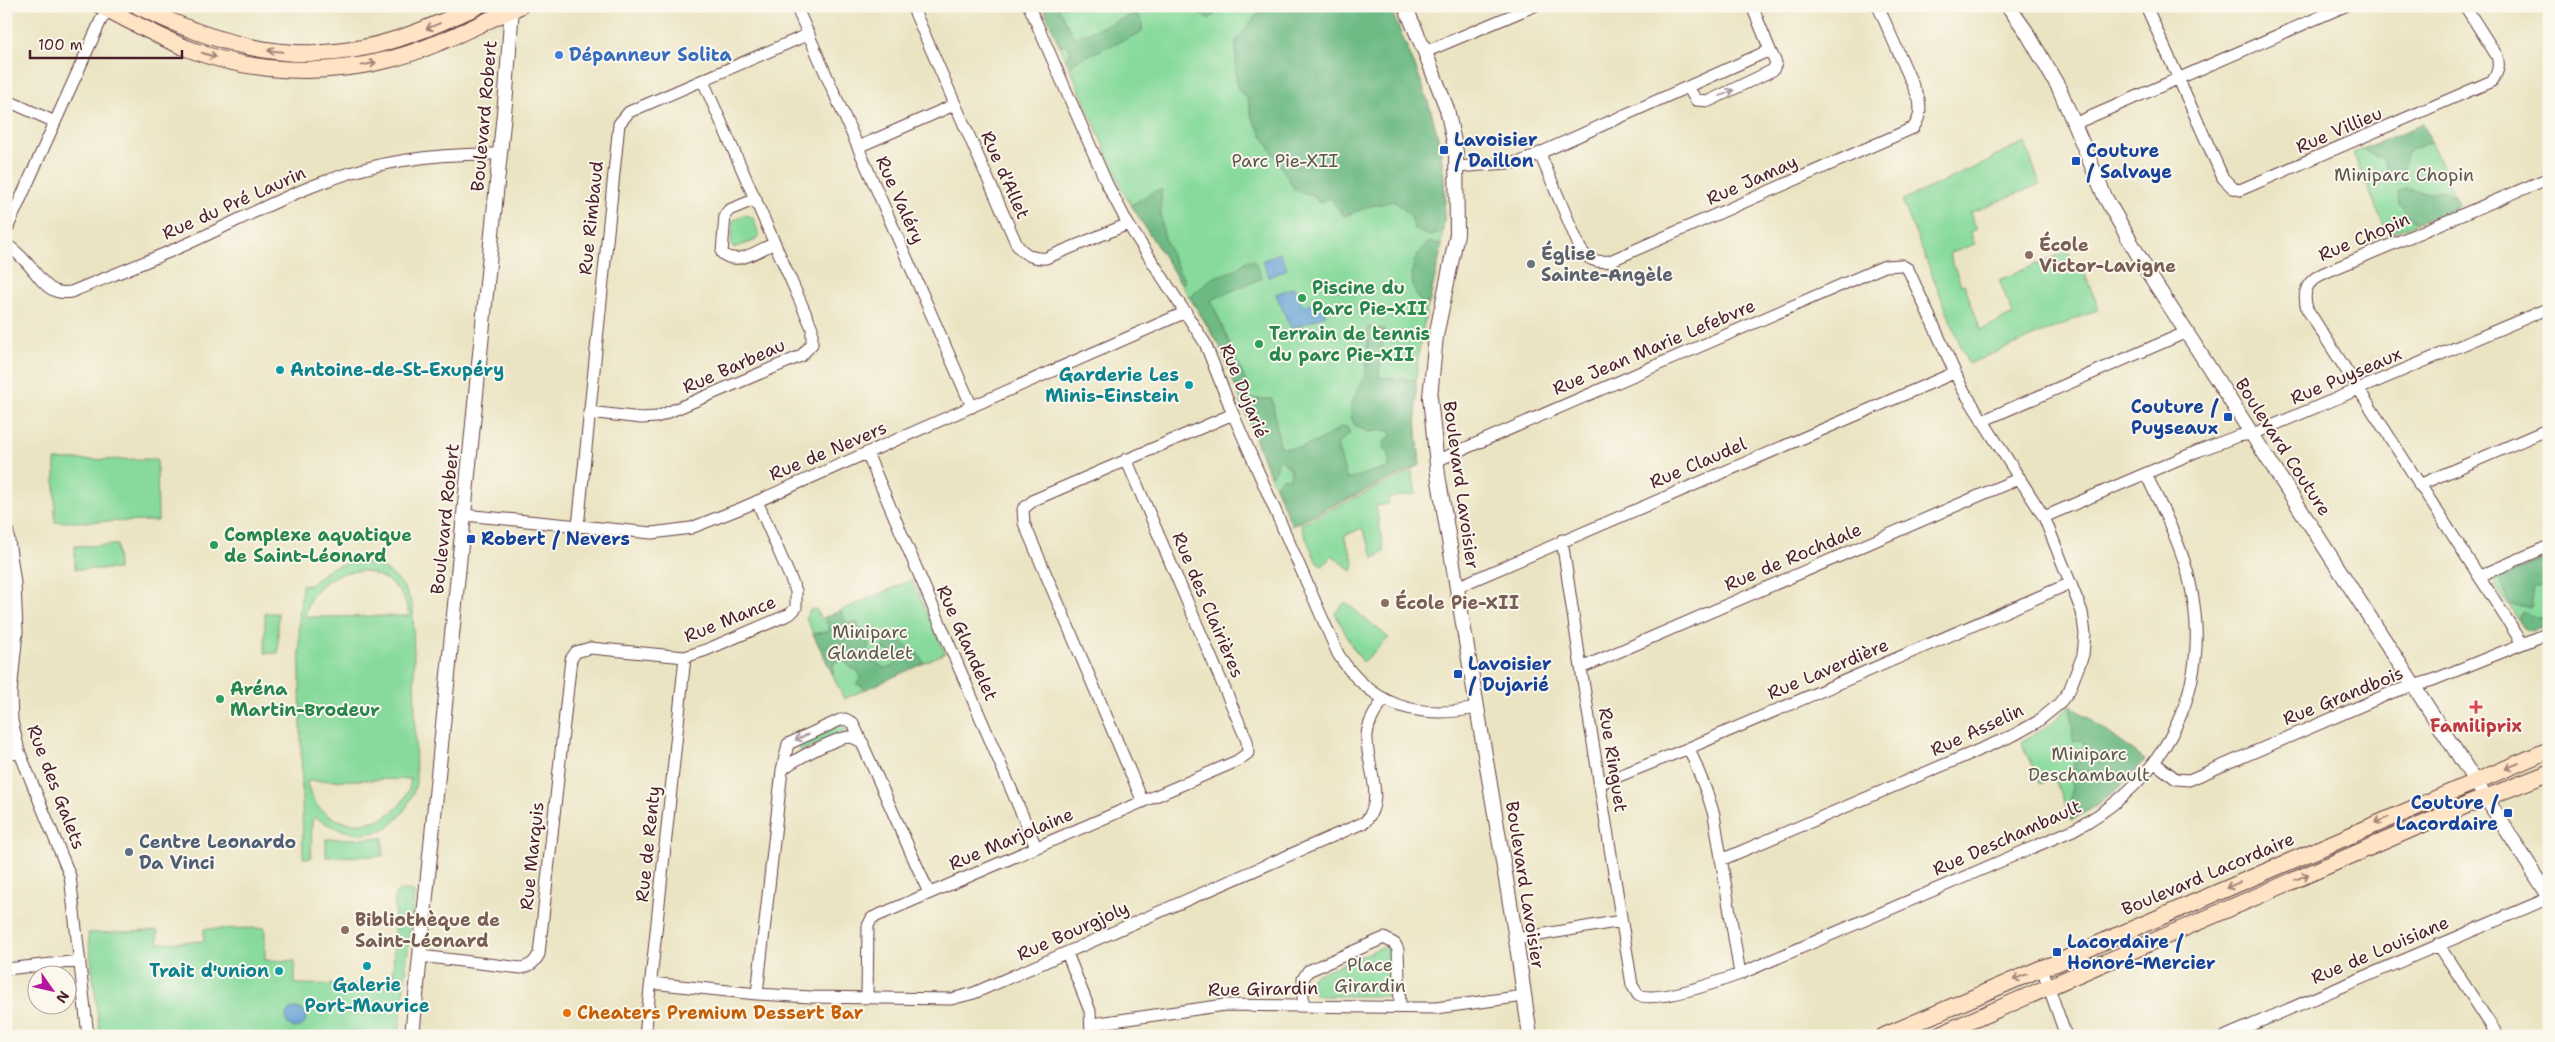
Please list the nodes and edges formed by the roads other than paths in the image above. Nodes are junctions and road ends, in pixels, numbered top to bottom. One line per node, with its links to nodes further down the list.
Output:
1 (138, 6): 2 (main road, one-way to 1)
2 (478, 6)
3 (796, 6): 17 (street, Rue Valéry)
4 (912, 6): 24 (street, Rue d'Allet)
5 (1030, 6): 33 (street, Rue Dujarié)
6 (1404, 6): 19 (street, Boulevard Lavoisier)
7 (1534, 6): 16 (street)
8 (1752, 6): 18 (street)
9 (1878, 6): 29 (street, Rue Jamay)
10 (2008, 6): 26 (street, Boulevard Couture)
11 (2146, 6): 20 (street)
12 (2345, 6): 20 (street)
13 (2465, 6): 20 (street, Rue Villieu)
14 (106, 7): 15 (main road, one-way to 15); 25 (street)
15 (514, 7): 28 (street, Boulevard Robert)
16 (1521, 9): 19 (street)
17 (809, 34): 21 (street, Rue Rimbaud); 27 (street, Rue Valéry)
18 (1770, 50): 22 (street); 22 (street, one-way to 18)
19 (1425, 52): 30 (street, Boulevard Lavoisier)
20 (2178, 78): 26 (street)
21 (703, 81): 32 (street, Rue Barbeau); 44 (street, Rue Rimbaud)
22 (1688, 87): 29 (street)
23 (6, 100): 25 (street)
24 (954, 104): 27 (street); 33 (street, Rue d'Allet)
25 (55, 122): 34 (street)
26 (2074, 124): 40 (street, Boulevard Couture)
27 (858, 147): 43 (street, Rue Valéry)
28 (500, 154): 36 (street, Rue du Pré Laurin); 56 (street, Boulevard Robert)
29 (1540, 154): 30 (street)
30 (1457, 167): 51 (street, Boulevard Lavoisier)
31 (2549, 178): 42 (street, Rue Chopin)
32 (756, 199): 35 (street, Rue Barbeau); 35 (street)
33 (1128, 224): 39 (street, Rue Dujarié)
34 (6, 231)
35 (775, 243): 44 (street, Rue Barbeau)
36 (6, 244)
37 (1885, 266): 41 (street, Rue Asselin); 51 (street, Rue Jean Marie Lefebvre)
38 (2549, 308): 42 (street, Rue Puyseaux)
39 (1186, 312): 43 (street, Rue de Nevers); 45 (street, Rue Dujarié)
40 (2187, 332): 46 (street); 48 (street, Boulevard Couture)
41 (1954, 373): 46 (street, Rue Asselin); 60 (street, Rue Claudel)
42 (2358, 390): 48 (street, Rue Puyseaux); 54 (street)
43 (972, 407): 49 (street, Rue de Nevers)
44 (589, 412): 59 (street, Rue Rimbaud)
45 (1233, 414): 50 (street); 73 (street, Rue Dujarié)
46 (1982, 421): 53 (street, Rue Asselin)
47 (2549, 428): 54 (street)
48 (2253, 434): 52 (street, Rue Puyseaux); 72 (street, Boulevard Couture)
49 (867, 453): 55 (street, Rue de Nevers); 88 (street, Rue Glandelet)
50 (1126, 459): 80 (street, Rue des Clairières); 87 (street)
51 (1436, 461): 64 (street, Boulevard Lavoisier)
52 (2146, 474): 57 (street, Rue Puyseaux); 81 (street, Rue Deschambault)
53 (2020, 478): 57 (street, Rue Asselin); 71 (street, Rue de Rochdale)
54 (2420, 485): 62 (street)
55 (757, 501): 59 (street, Rue de Nevers); 69 (street, Rue Mance)
56 (464, 516): 59 (street, Rue de Nevers); 96 (street, Boulevard Robert)
57 (2044, 517): 63 (street, Rue Asselin)
58 (6, 520): 65 (street, Rue des Galets)
59 (578, 527)
60 (1562, 540): 64 (street, Rue Claudel); 71 (street, Rue Ringuet)
61 (2549, 546): 62 (street)
62 (2480, 576): 67 (street)
63 (2071, 583): 76 (street, Rue Laverdière); 89 (street, Rue Asselin)
64 (1457, 587): 74 (street, Boulevard Lavoisier)
65 (12, 631): 70 (street, Rue des Galets)
66 (2549, 633): 67 (street, Rue Grandbois)
67 (2522, 643): 72 (street, Rue Grandbois)
68 (590, 648): 69 (street, Rue Mance); 96 (street, Rue Marquis)
69 (685, 657): 101 (street, Rue de Renty)
70 (10, 660): 78 (street, Rue des Galets)
71 (1580, 668): 85 (street, Rue Ringuet)
72 (2414, 686): 81 (street, Rue Grandbois); 84 (street, Boulevard Couture)
73 (1383, 700): 74 (street, Rue Dujarié); 95 (street, Rue Bourgjoly)
74 (1476, 708): 93 (street, Boulevard Lavoisier)
75 (863, 743): 82 (street); 82 (street, one-way to 82); 90 (street)
76 (1689, 748): 85 (street, Rue Laverdière); 89 (street)
77 (2549, 750): 84 (main road, Boulevard Lacordaire, one-way to 84)
78 (19, 751): 79 (street); 97 (street, Rue des Galets)
79 (6, 756)
80 (1237, 761): 87 (street, Rue Marjolaine)
81 (2156, 763): 100 (street, Rue Deschambault)
82 (782, 770): 104 (street)
83 (2549, 773): 86 (main road)
84 (2475, 780): 86 (street, Boulevard Couture); 98 (main road, Boulevard Lacordaire, one-way to 98)
85 (1599, 784): 92 (street, Rue Ringuet)
86 (2486, 798): 91 (street, Boulevard Couture); 103 (main road, one-way to 86)
87 (1143, 802): 88 (street, Rue Marjolaine)
88 (1036, 847): 90 (street, Rue Marjolaine)
89 (1720, 860): 100 (street)
90 (929, 893): 105 (street, Rue Marjolaine)
91 (2549, 897): 94 (street, Rue de Louisiane)
92 (1621, 921): 93 (street); 102 (street, Rue Ringuet)
93 (1516, 939): 106 (street, Boulevard Lavoisier)
94 (2438, 944): 118 (street, Rue de Louisiane); 119 (street)
95 (1067, 953): 105 (street, Rue Bourgjoly); 109 (street)
96 (420, 956): 112 (street, Boulevard Robert)
97 (80, 961): 99 (street); 111 (street, Rue des Galets)
98 (2042, 968): 103 (street); 116 (main road, Boulevard Lacordaire, one-way to 116)
99 (6, 969)
100 (1740, 974): 102 (street, Rue Deschambault)
101 (651, 983): 104 (street, Rue Bourgjoly); 113 (street, Rue de Renty)
102 (1632, 984)
103 (2048, 987): 110 (main road); 117 (street)
104 (757, 994): 105 (street, Rue Bourgjoly)
105 (867, 996)
106 (1524, 996): 108 (street, Rue Girardin); 115 (street, Boulevard Lavoisier)
107 (1303, 1005): 108 (street, Rue Girardin); 108 (street); 109 (street, Rue Girardin)
108 (1400, 1007)
109 (1092, 1024): 114 (street)
110 (1938, 1035)
111 (88, 1036)
112 (412, 1036)
113 (645, 1036)
114 (1091, 1036)
115 (1530, 1036)
116 (1884, 1036)
117 (2066, 1036)
118 (2226, 1036)
119 (2498, 1036)

